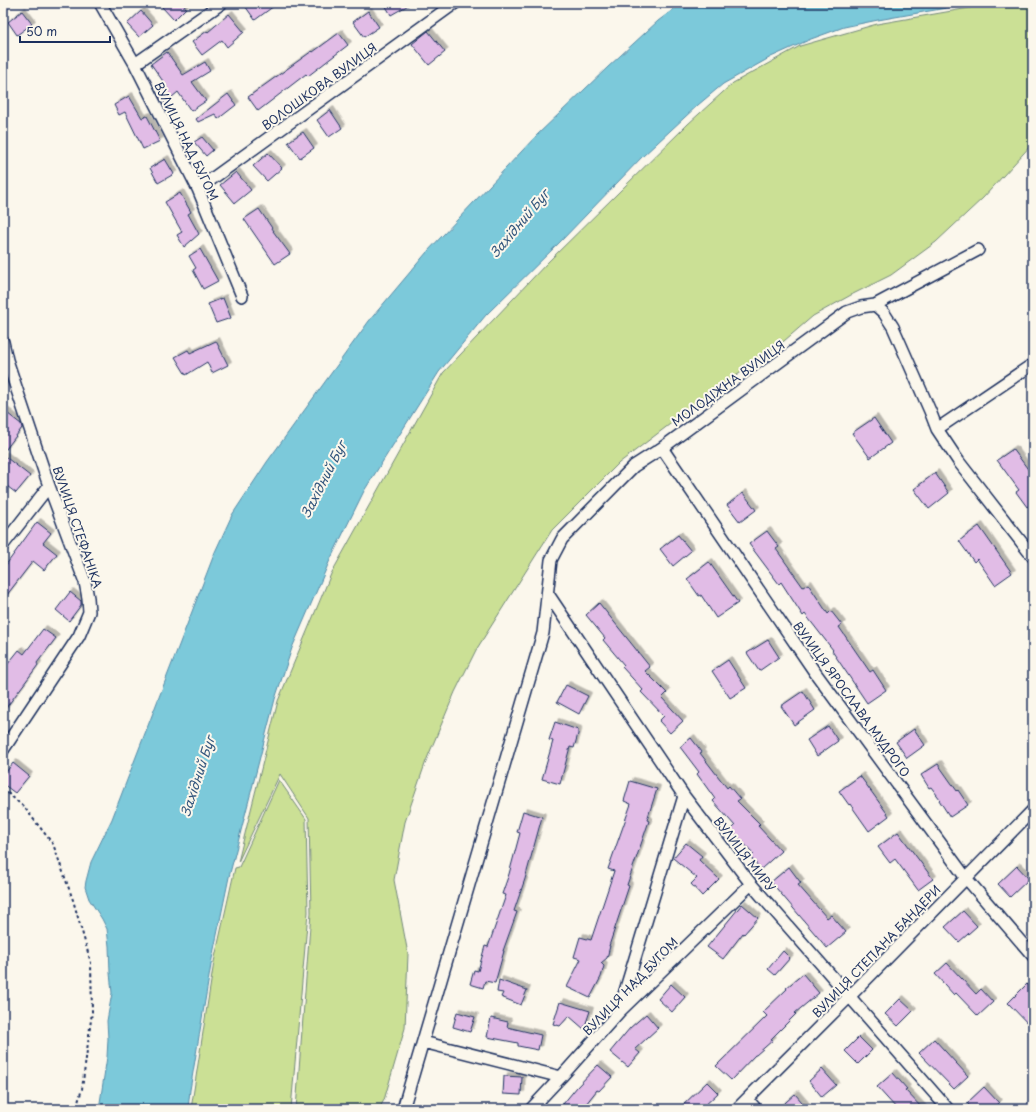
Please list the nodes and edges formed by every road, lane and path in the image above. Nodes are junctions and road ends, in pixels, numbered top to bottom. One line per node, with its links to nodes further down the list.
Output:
1 (100, 3): 4 (street, ВУЛИЦЯ НАД БУГОМ)
2 (222, 3): 4 (street)
3 (455, 3): 5 (street, ВОЛОШКОВА ВУЛИЦЯ)
4 (135, 64): 5 (street, ВУЛИЦЯ НАД БУГОМ)
5 (198, 189): 7 (street, ВУЛИЦЯ НАД БУГОМ)
6 (978, 250): 8 (street, МОЛОДІЖНА ВУЛИЦЯ)
7 (242, 296)
8 (875, 305): 12 (street); 13 (street, МОЛОДІЖНА ВУЛИЦЯ)
9 (3, 342): 10 (street, ВУЛИЦЯ СТЕФАНІКА)
10 (5, 363): 14 (street, ВУЛИЦЯ СТЕФАНІКА)
11 (1033, 364): 12 (street)
12 (937, 429): 16 (street)
13 (662, 448): 17 (street, МОЛОДІЖНА ВУЛИЦЯ); 22 (street, ВУЛИЦЯ ЯРОСЛАВА МУДРОГО)
14 (49, 486): 15 (street); 18 (street, ВУЛИЦЯ СТЕФАНІКА)
15 (3, 545)
16 (1033, 557)
17 (548, 594): 20 (street, ВУЛИЦЯ МИРУ); 27 (street, МОЛОДІЖНА ВУЛИЦЯ)
18 (3, 750)
19 (3, 789): 30 (path)
20 (684, 796): 23 (street, ВУЛИЦЯ МИРУ); 26 (street)
21 (1033, 810): 22 (street, ВУЛИЦЯ СТЕПАНА БАНДЕРИ)
22 (966, 878): 24 (street, ВУЛИЦЯ ЯРОСЛАВА МУДРОГО); 25 (street, ВУЛИЦЯ СТЕПАНА БАНДЕРИ)
23 (751, 884): 25 (street, ВУЛИЦЯ МИРУ); 26 (street, ВУЛИЦЯ НАД БУГОМ)
24 (1033, 956)
25 (849, 997): 29 (street, ВУЛИЦЯ СТЕПАНА БАНДЕРИ); 35 (street, ВУЛИЦЯ МИРУ)
26 (619, 1012): 28 (street, ВУЛИЦЯ НАД БУГОМ)
27 (423, 1042): 28 (street); 31 (street, МОЛОДІЖНА ВУЛИЦЯ)
28 (561, 1077): 32 (street, ВУЛИЦЯ НАД БУГОМ)
29 (747, 1099): 33 (street, ВУЛИЦЯ СТЕПАНА БАНДЕРИ); 34 (street)
30 (76, 1109)
31 (403, 1109)
32 (531, 1109)
33 (737, 1109)
34 (756, 1109)
35 (948, 1109)

